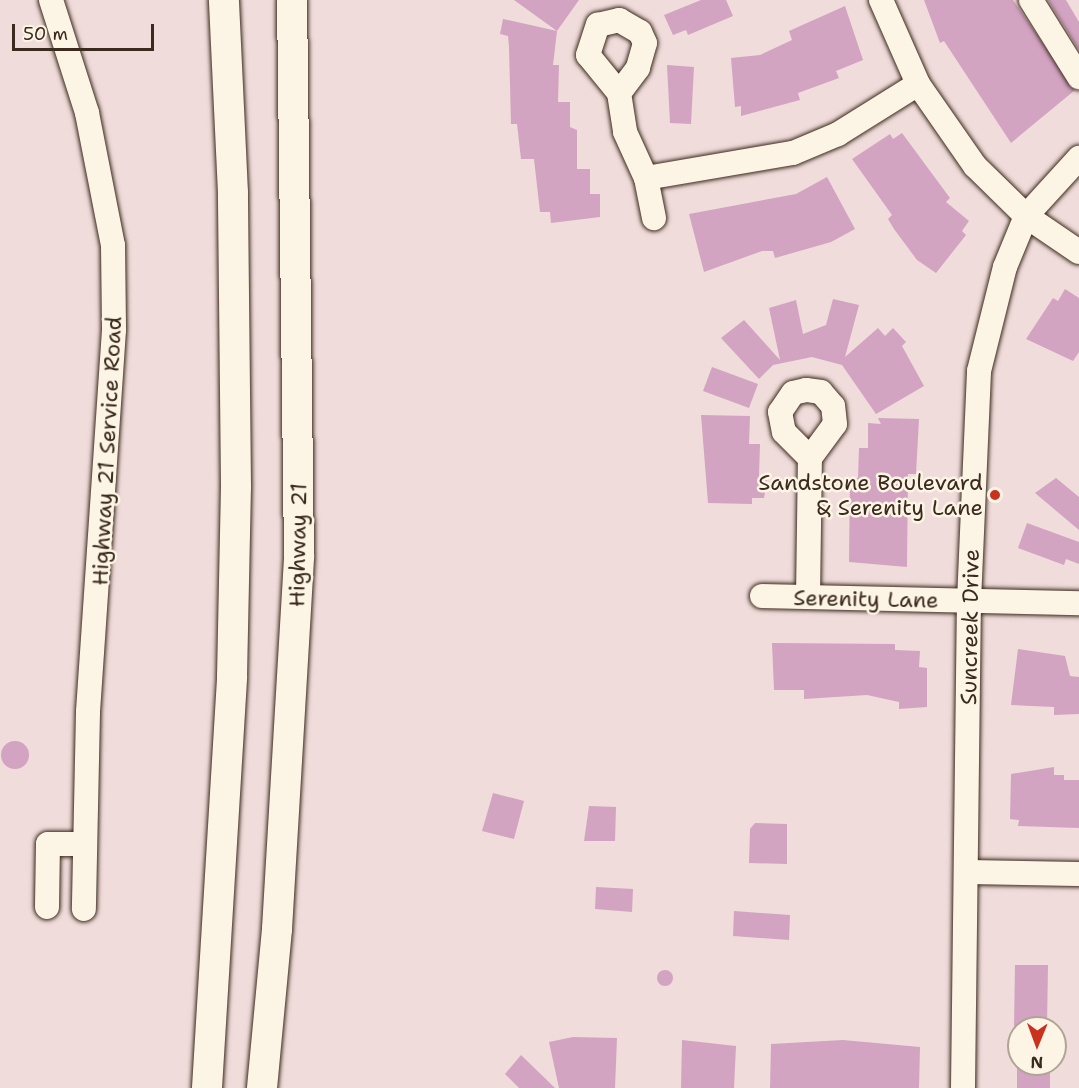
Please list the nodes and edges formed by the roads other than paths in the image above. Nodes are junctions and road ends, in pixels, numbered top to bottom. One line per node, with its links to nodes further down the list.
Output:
1 (51, 0): 19 (street, Highway 21 Service Road)
2 (224, 0): 24 (main road)
3 (292, 0): 25 (main road, Highway 21)
4 (881, 0): 7 (street)
5 (1031, 0): 6 (street)
6 (1079, 77)
7 (918, 84): 10 (street); 11 (street)
8 (619, 93): 10 (street)
9 (1079, 158): 11 (street, Suncreek Drive)
10 (646, 178): 12 (street)
11 (1026, 216): 13 (street); 17 (street, Suncreek Drive)
12 (654, 218)
13 (1079, 252)
14 (810, 458): 16 (street)
15 (762, 596): 16 (street, Serenity Lane)
16 (808, 597): 17 (street, Serenity Lane)
17 (969, 601): 18 (street, Serenity Lane); 20 (street, Suncreek Drive)
18 (1079, 603)
19 (85, 844): 22 (street); 23 (street, Highway 21 Service Road)
20 (967, 872): 21 (street); 26 (street, Suncreek Drive)
21 (1079, 874)
22 (47, 907)
23 (84, 909)
24 (207, 1088)
25 (262, 1088)
26 (963, 1088)

